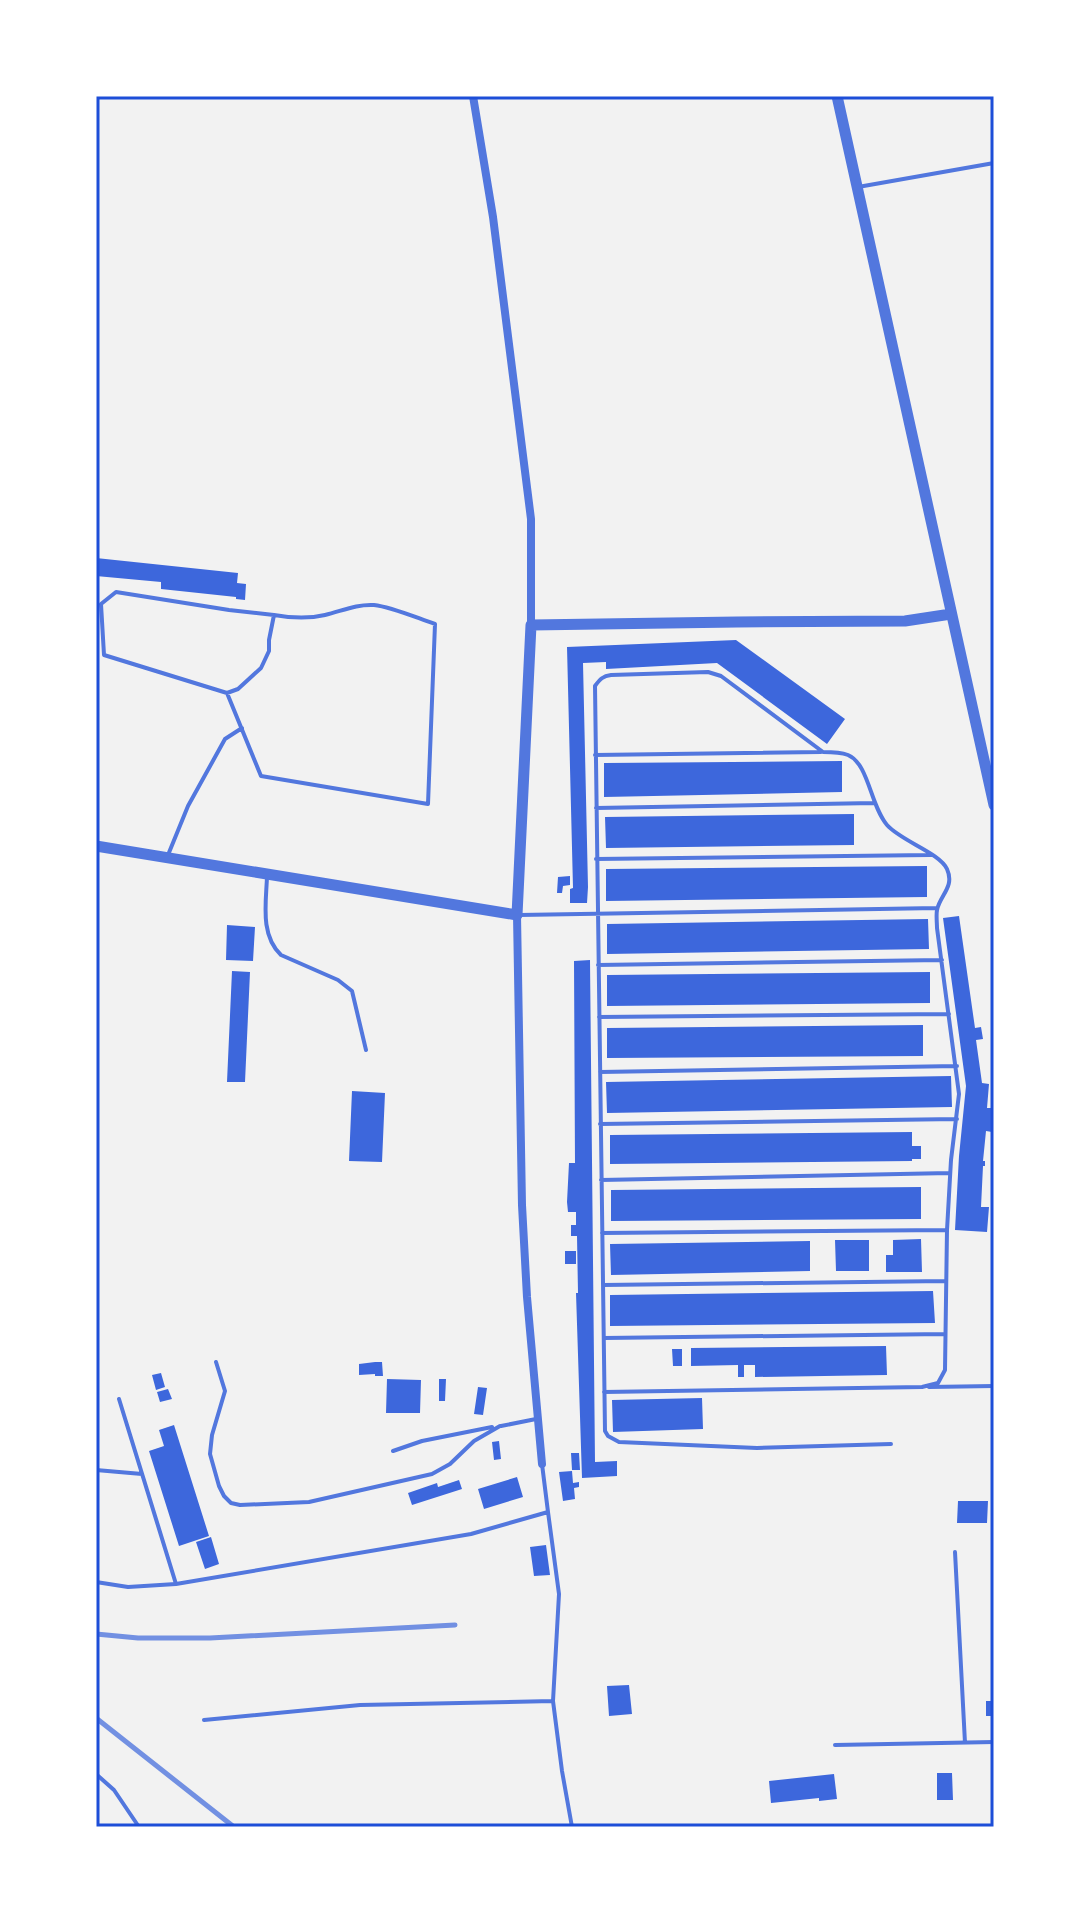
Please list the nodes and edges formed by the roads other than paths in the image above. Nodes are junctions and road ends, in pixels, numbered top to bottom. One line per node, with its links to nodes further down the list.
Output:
1 (473, 96): 7 (street)
2 (837, 96): 4 (street)
3 (994, 163): 4 (lane)
4 (857, 187): 5 (street)
5 (951, 614): 7 (street); 13 (street)
6 (274, 615): 8 (lane); 8 (lane); 9 (lane)
7 (531, 625): 22 (street)
8 (227, 693): 9 (lane)
9 (242, 728): 17 (lane)
10 (823, 752): 11 (lane); 11 (lane); 12 (lane)
11 (595, 755): 14 (lane)
12 (874, 803): 14 (lane); 16 (lane)
13 (994, 805)
14 (596, 808): 18 (lane)
15 (96, 846): 17 (street)
16 (933, 855): 18 (lane); 20 (lane)
17 (167, 858): 19 (street)
18 (596, 859): 21 (lane)
19 (268, 875): 22 (street); 27 (lane)
20 (937, 908): 21 (lane); 23 (lane)
21 (597, 914): 22 (lane); 24 (lane)
22 (517, 915): 45 (street)
23 (942, 960): 24 (lane); 25 (lane)
24 (598, 965): 26 (lane)
25 (949, 1014): 26 (lane); 28 (lane)
26 (599, 1017): 29 (lane)
27 (366, 1050)
28 (957, 1066): 29 (lane); 30 (lane)
29 (600, 1072): 31 (lane)
30 (957, 1119): 31 (lane); 32 (lane)
31 (600, 1124): 33 (lane)
32 (950, 1173): 33 (lane); 34 (lane)
33 (601, 1180): 35 (lane)
34 (947, 1230): 35 (lane); 36 (lane)
35 (602, 1233): 37 (lane)
36 (946, 1281): 37 (lane); 38 (lane)
37 (603, 1285): 39 (lane)
38 (945, 1334): 39 (lane); 42 (lane)
39 (604, 1338): 43 (lane)
40 (216, 1362): 46 (lane)
41 (994, 1386): 42 (lane)
42 (922, 1387): 43 (lane)
43 (604, 1392): 47 (lane)
44 (119, 1399): 51 (lane)
45 (538, 1419): 46 (lane); 49 (street)
46 (500, 1426): 48 (lane)
47 (891, 1444)
48 (393, 1451)
49 (542, 1464): 52 (lane)
50 (96, 1470): 51 (lane)
51 (142, 1474): 55 (lane)
52 (548, 1512): 55 (lane); 56 (lane)
53 (955, 1552): 59 (lane)
54 (96, 1582): 55 (lane)
55 (176, 1584)
56 (553, 1701): 57 (lane); 63 (lane)
57 (204, 1720)
58 (994, 1742): 59 (lane)
59 (965, 1743): 60 (lane)
60 (835, 1745)
61 (96, 1774): 62 (lane)
62 (139, 1827)
63 (572, 1827)

